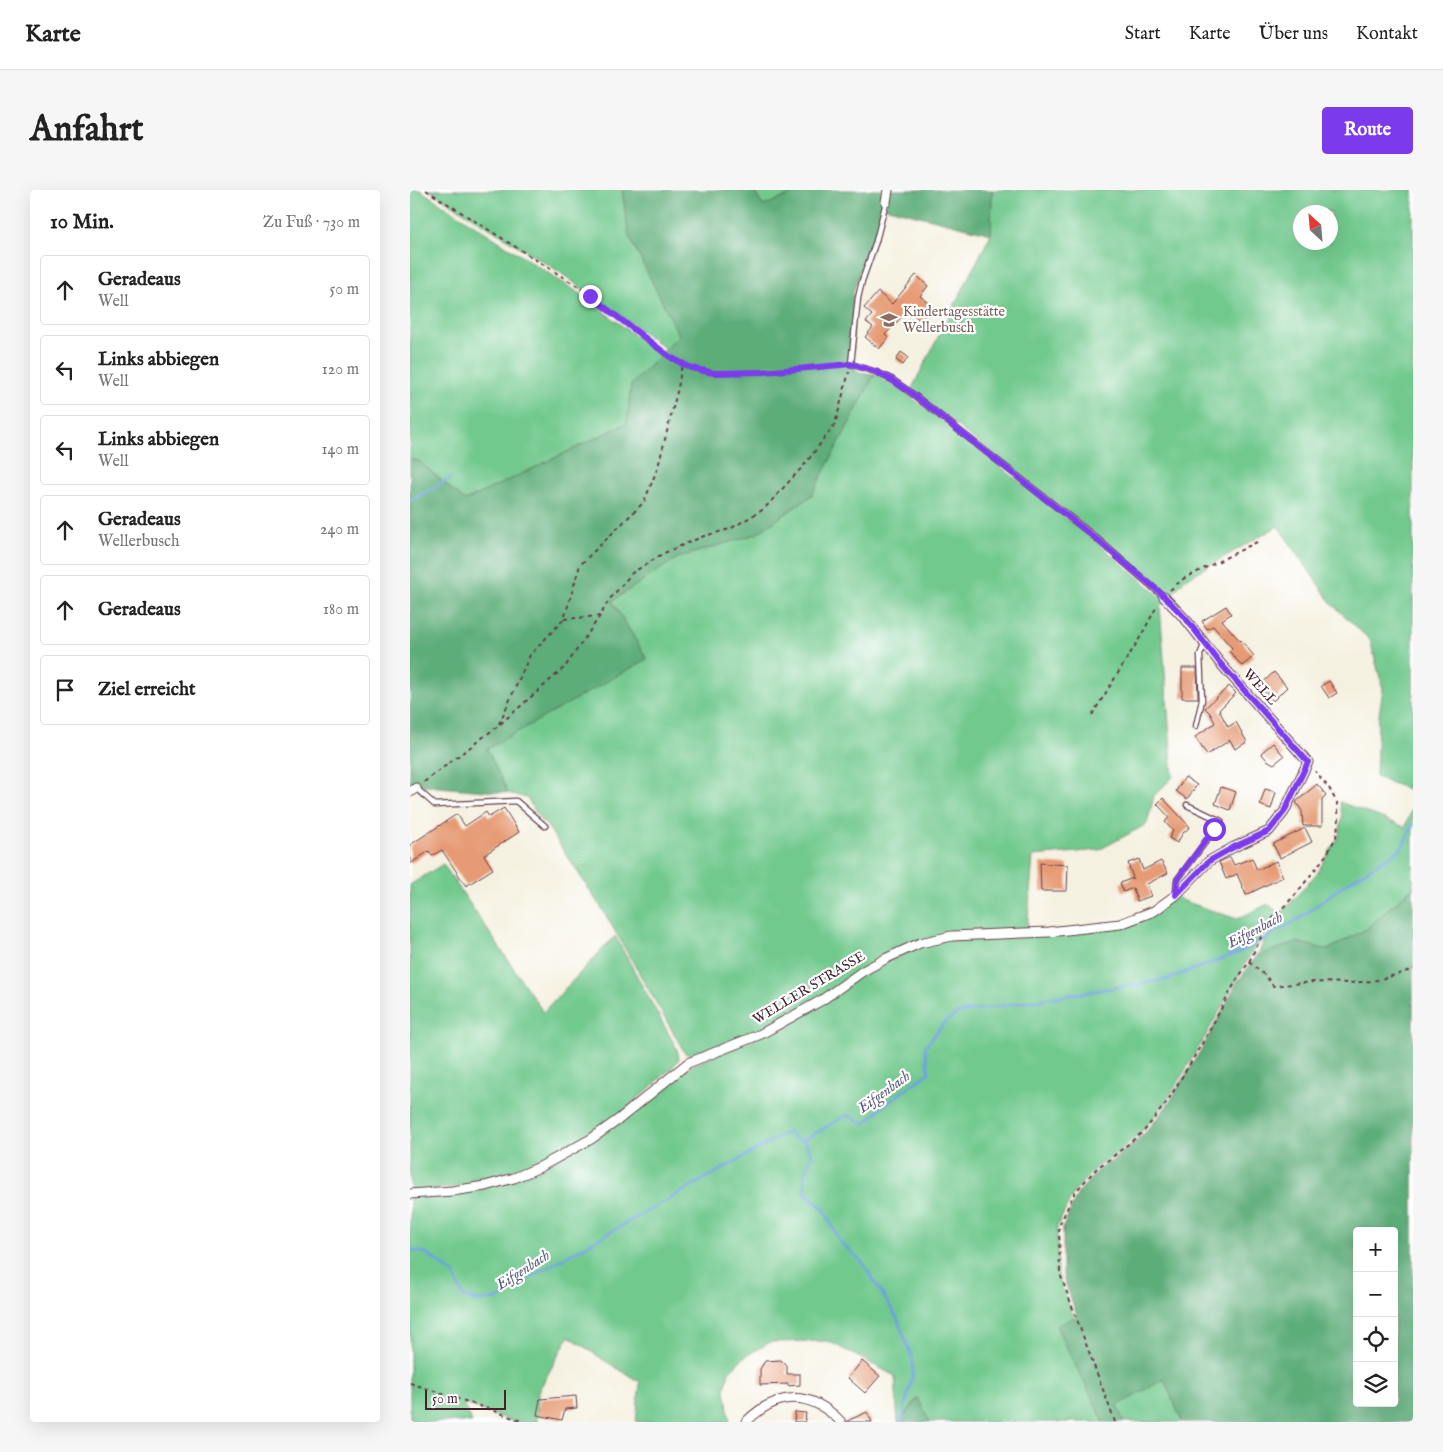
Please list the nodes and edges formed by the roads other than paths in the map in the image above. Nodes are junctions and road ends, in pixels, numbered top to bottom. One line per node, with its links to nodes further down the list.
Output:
1 (888, 190): 2 (street)
2 (886, 202): 3 (lane)
3 (1164, 596): 4 (street, WELL)
4 (1205, 644): 5 (lane); 9 (street, WELL)
5 (1196, 726)
6 (413, 790): 8 (lane)
7 (1187, 805): 9 (lane)
8 (545, 826)
9 (1176, 895): 10 (street, WELLER STRASSE)
10 (410, 1194)
11 (746, 1422): 12 (street)
12 (842, 1422)

